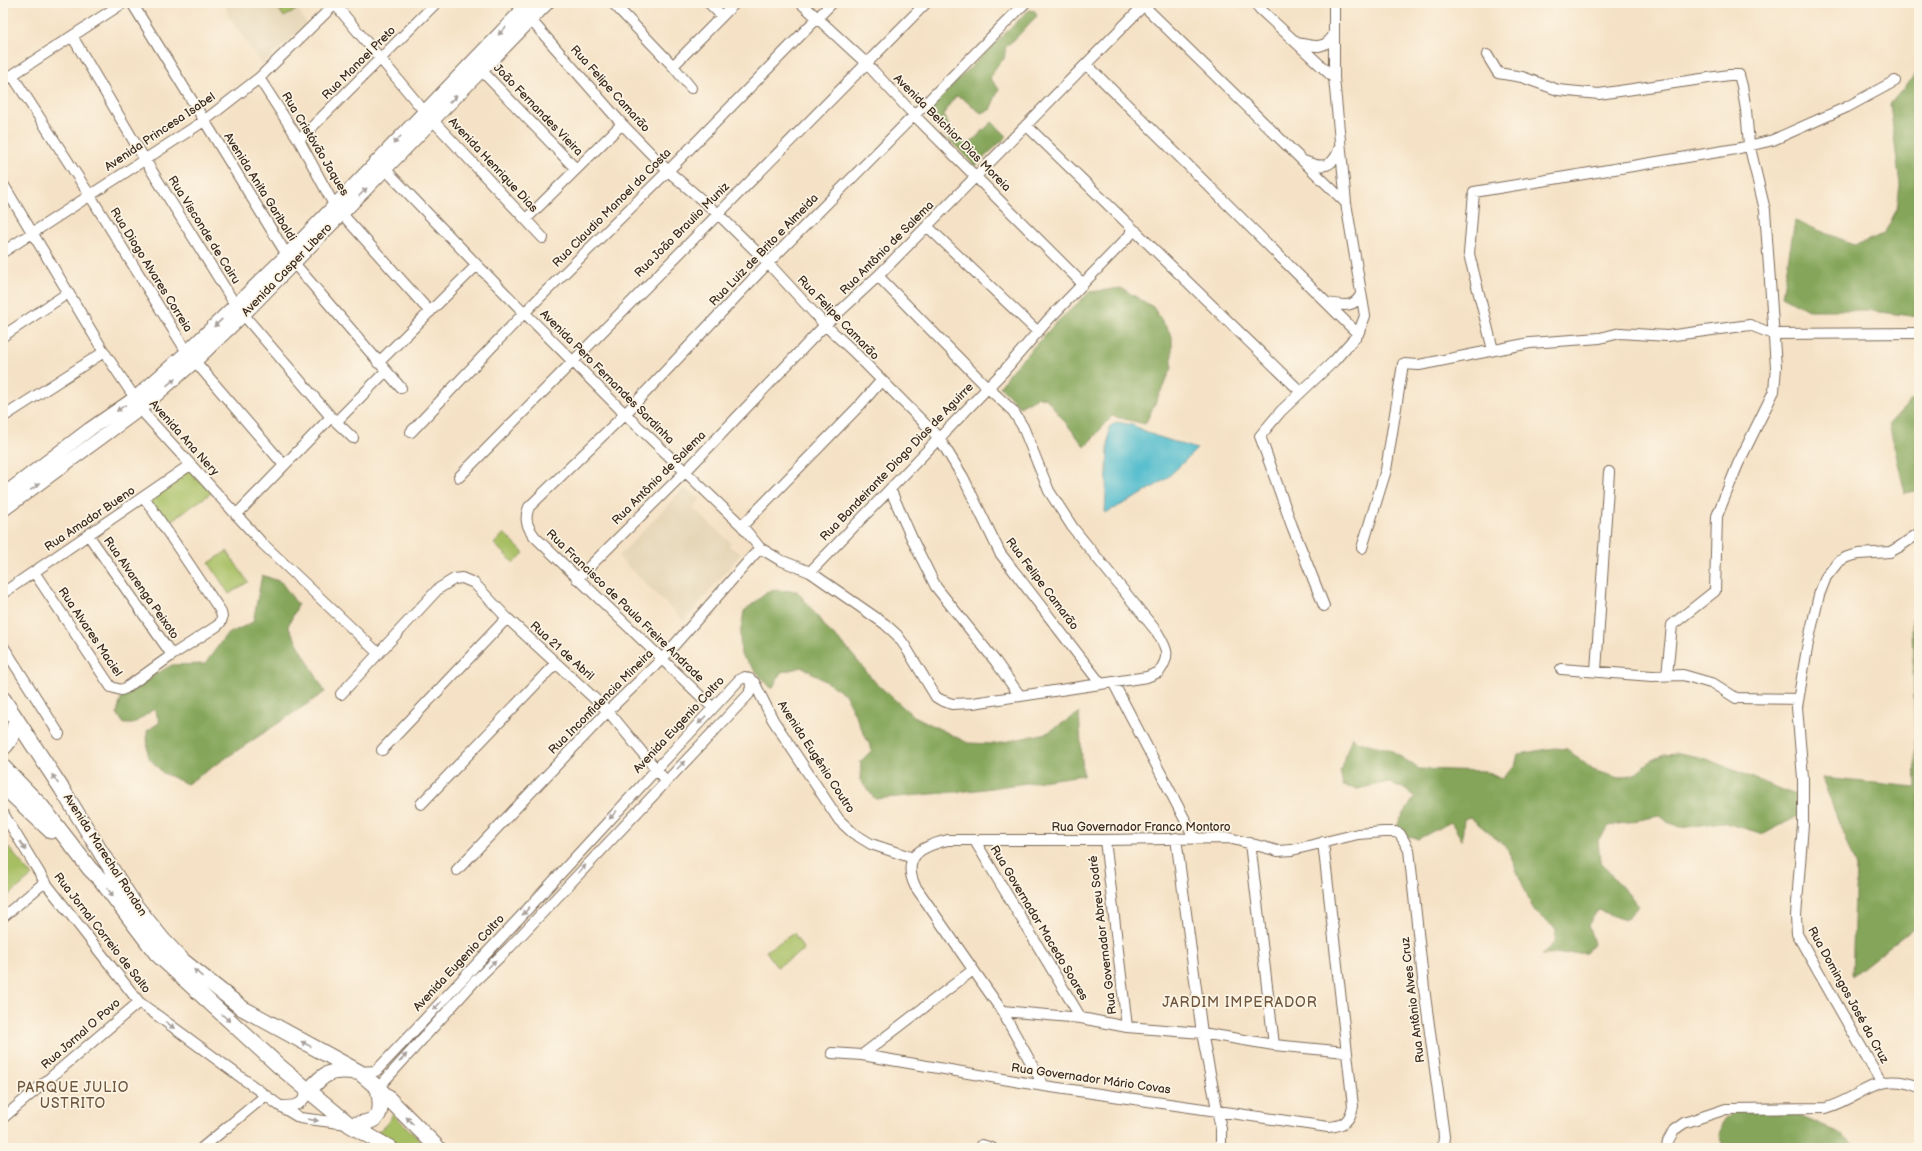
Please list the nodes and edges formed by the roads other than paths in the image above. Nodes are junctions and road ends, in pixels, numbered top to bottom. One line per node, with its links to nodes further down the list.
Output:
1 (123, 3): 20 (street)
2 (132, 3): 36 (street, Avenida Anita Garibaldi)
3 (436, 3): 23 (street, Rua Manoel Preto)
4 (547, 3): 16 (street, Avenida Casper Libero)
5 (613, 3): 26 (street)
6 (710, 3): 17 (street)
7 (735, 3): 17 (street)
8 (802, 3): 18 (street, Avenida Belchior Dias Moreia)
9 (832, 3): 18 (street, Rua Claudio Manoel da Costa)
10 (926, 3): 24 (street, Rua João Braulio Muniz)
11 (1025, 3): 35 (street, Rua Luiz de Brito e Almeida)
12 (1255, 3): 21 (street)
13 (1334, 3): 19 (street)
14 (335, 4): 23 (street, Avenida Henrique Dias); 29 (street, Avenida Princesa Isabel)
15 (1145, 4): 25 (street, Rua Antônio de Salema); 43 (street)
16 (525, 8): 27 (street, Avenida Casper Libero); 34 (street, Avenida Casper Libero, one-way to 34); 37 (street, Rua Felipe Camarão)
17 (722, 16): 26 (street)
18 (817, 18): 24 (street, Avenida Belchior Dias Moreia); 46 (street, Rua Claudio Manoel da Costa)
19 (1334, 34): 21 (street); 30 (street)
20 (72, 36): 28 (street); 42 (street, Rua Visconde de Cairu)
21 (1296, 43): 30 (street)
22 (1487, 55): 41 (street)
23 (381, 59): 34 (street, Avenida Henrique Dias); 39 (street, Rua Manoel Preto)
24 (866, 63): 35 (street, Avenida Belchior Dias Moreia); 52 (street, Rua João Braulio Muniz)
25 (1086, 64): 38 (street, Rua Antônio de Salema); 66 (street)
26 (673, 66): 33 (street)
27 (482, 71): 34 (street, Avenida Casper Libero, one-way to 27); 44 (street, João Fernandes Vieira)
28 (12, 75): 31 (street); 49 (street, Rua Diogo Alvares Correia)
29 (259, 78): 36 (street, Avenida Princesa Isabel); 39 (street, Rua Cristóvão Jaques)
30 (1334, 78): 40 (street)
31 (3, 82)
32 (1895, 82): 41 (street)
33 (691, 88)
34 (428, 115): 45 (street, Avenida Casper Libero); 51 (street, Avenida Casper Libero, one-way to 51); 53 (street, Avenida Henrique Dias)
35 (915, 116): 47 (street, Avenida Belchior Dias Moreia); 60 (street, Rua Luiz de Brito e Almeida)
36 (204, 121): 42 (street, Avenida Princesa Isabel); 59 (street, Avenida Anita Garibaldi)
37 (622, 124): 44 (street); 46 (street, Rua Felipe Camarão)
38 (1026, 125): 47 (street, Rua Antônio de Salema); 55 (street)
39 (299, 140): 51 (street, Rua Cristóvão Jaques)
40 (1340, 144): 43 (street); 50 (street)
41 (1749, 146): 73 (street); 76 (street)
42 (145, 160): 49 (street, Avenida Princesa Isabel); 67 (street, Rua Visconde de Cairu)
43 (1302, 161): 50 (street)
44 (575, 168): 53 (street)
45 (385, 169): 51 (street, Avenida Casper Libero, one-way to 45); 61 (street, Avenida Pero Fernandes Sardinha)
46 (668, 171): 52 (street, Rua Felipe Camarão); 69 (street, Rua Claudio Manoel da Costa)
47 (976, 176): 54 (street, Rua Antônio de Salema); 63 (street, Avenida Belchior Dias Moreia)
48 (3, 184): 56 (street, Avenida Ana Nery)
49 (90, 194): 56 (street, Avenida Princesa Isabel); 78 (street, Rua Diogo Alvares Correia)
50 (1346, 203): 65 (street)
51 (338, 209): 59 (street, Avenida Casper Libero); 68 (street, Rua Cristóvão Jaques)
52 (717, 213): 60 (street, Rua Felipe Camarão); 79 (street, Rua João Braulio Muniz)
53 (526, 218): 57 (street, Avenida Henrique Dias)
54 (927, 226): 62 (street, Rua Antônio de Salema); 71 (street)
55 (1136, 231): 63 (street, Rua Bandeirante Diogo Dias de Aguirre); 85 (street)
56 (33, 232): 58 (street, Avenida Princesa Isabel); 64 (street, Avenida Ana Nery)
57 (543, 238)
58 (3, 252)
59 (290, 259): 67 (street, Avenida Casper Libero); 80 (street, Avenida Anita Garibaldi)
60 (768, 263): 70 (street, Rua Felipe Camarão); 87 (street, Rua Luiz de Brito e Almeida)
61 (477, 265): 68 (street); 69 (street, Avenida Pero Fernandes Sardinha)
62 (878, 276): 70 (street, Rua Antônio de Salema); 83 (street)
63 (1083, 284): 71 (street, Rua Bandeirante Diogo Dias de Aguirre)
64 (68, 293): 75 (street); 77 (street, Avenida Ana Nery)
65 (1361, 294): 66 (street); 72 (street)
66 (1327, 303): 72 (street)
67 (239, 311): 78 (street, Avenida Casper Libero); 89 (street, Rua Visconde de Cairu)
68 (430, 312): 80 (street)
69 (524, 313): 79 (street, Avenida Pero Fernandes Sardinha); 90 (street, Rua Claudio Manoel da Costa)
70 (825, 325): 82 (street, Rua Felipe Camarão); 95 (street, Rua Antônio de Salema)
71 (1038, 332): 83 (street, Rua Bandeirante Diogo Dias de Aguirre)
72 (1358, 334): 85 (street)
73 (1773, 334): 74 (street); 76 (street); 122 (street)
74 (1919, 334)
75 (3, 336)
76 (1493, 350): 108 (street)
77 (104, 352): 86 (street, Avenida Ana Nery); 88 (street)
78 (190, 357): 86 (street, Avenida Casper Libero); 94 (street, Rua Diogo Alvares Correia)
79 (573, 360): 87 (street, Avenida Pero Fernandes Sardinha); 97 (street, Rua João Braulio Muniz)
80 (378, 362): 81 (street, Avenida Anita Garibaldi)
81 (386, 371): 84 (street, Avenida Anita Garibaldi); 89 (street)
82 (881, 381): 92 (street, Rua Felipe Camarão); 104 (street)
83 (987, 387): 92 (street, Rua Bandeirante Diogo Dias de Aguirre); 124 (street)
84 (401, 388)
85 (1301, 392): 113 (street)
86 (137, 404): 93 (street, Avenida Ana Nery); 99 (street, Avenida Casper Libero, one-way to 99); 101 (street, Avenida Casper Libero, one-way to 86)
87 (624, 414): 95 (street, Avenida Pero Fernandes Sardinha); 103 (street, Rua Luiz de Brito e Almeida)
88 (3, 417)
89 (333, 420): 91 (street, Rua Visconde de Cairu); 94 (street)
90 (411, 432)
91 (353, 438)
92 (939, 438): 98 (street, Rua Bandeirante Diogo Dias de Aguirre); 125 (street, Rua Felipe Camarão)
93 (190, 465): 100 (street, Rua Amador Bueno); 102 (street, Avenida Ana Nery)
94 (284, 465): 102 (street)
95 (685, 472): 104 (street, Avenida Pero Fernandes Sardinha); 111 (street, Rua Antônio de Salema)
96 (1609, 472): 121 (street)
97 (459, 477)
98 (890, 489): 110 (street, Rua Bandeirante Diogo Dias de Aguirre); 127 (street)
99 (3, 495)
100 (144, 497): 106 (street, Rua Amador Bueno); 117 (street)
101 (3, 510)
102 (236, 515): 116 (street, Avenida Ana Nery)
103 (526, 518): 111 (street, Rua Francisco de Paula Freire Andrade)
104 (742, 526): 107 (street, Avenida Pero Fernandes Sardinha)
105 (1919, 533): 129 (street, Rua Domingos José da Cruz)
106 (89, 536): 109 (street, Rua Amador Bueno); 117 (street, Rua Alvarenga Peixoto)
107 (760, 548): 110 (street, Avenida Pero Fernandes Sardinha); 118 (street, Rua Inconfidencia Mineira)
108 (1362, 548)
109 (34, 572): 112 (street, Rua Amador Bueno); 117 (street, Rua Alvares Maciel)
110 (810, 572): 127 (street, Avenida Pero Fernandes Sardinha)
111 (577, 579): 118 (street, Rua Francisco de Paula Freire Andrade)
112 (3, 593)
113 (1324, 606)
114 (507, 618): 116 (street, Rua 21 de Abril); 119 (street, Rua 21 de Abril); 135 (street)
115 (3, 646): 133 (street)
116 (378, 653): 126 (street)
117 (172, 655)
118 (662, 659): 130 (street, Rua Francisco de Paula Freire Andrade); 131 (street, Rua Inconfidencia Mineira)
119 (556, 663): 131 (street, Rua 21 de Abril); 140 (street)
120 (1561, 669): 121 (street)
121 (1596, 671): 122 (street)
122 (1667, 675): 129 (street)
123 (750, 679): 130 (street, Avenida Eugenio Coltro); 138 (street, Avenida Eugenio Coltro, one-way to 123); 149 (street, Avenida Eugênio Coutro)
124 (1112, 682): 125 (street); 143 (street)
125 (1100, 683): 127 (street)
126 (341, 694)
127 (1020, 696)
128 (3, 699): 132 (main road, Avenida Marechal Rondon)
129 (1798, 699): 169 (street, Rua Domingos José da Cruz)
130 (713, 708): 137 (street, Avenida Eugenio Coltro, one-way to 137)
131 (608, 711): 137 (street, Rua 21 de Abril); 151 (street, Rua Inconfidencia Mineira)
132 (16, 720): 134 (main road); 167 (main road, Avenida Marechal Rondon, one-way to 132)
133 (59, 734)
134 (3, 748)
135 (382, 750)
136 (3, 767): 150 (main road, Avenida Marechal Rondon)
137 (656, 768): 138 (street, Rua 21 de Abril); 152 (street, Avenida Eugenio Coltro, one-way to 152)
138 (665, 780): 154 (street, Avenida Eugenio Coltro, one-way to 138)
139 (3, 786): 150 (main road)
140 (422, 804)
141 (3, 812): 153 (street, Rua Jornal Correio de Salto, one-way to 153)
142 (1176, 838): 143 (street, Rua Governador Franco Montoro); 144 (street, Rua Governador Franco Montoro); 162 (street)
143 (1195, 839): 147 (street, Rua Governador Franco Montoro)
144 (1105, 840): 145 (street, Rua Governador Franco Montoro); 161 (street, Rua Governador Abreu Sodré)
145 (975, 841): 149 (street, Rua Governador Franco Montoro); 160 (street, Rua Governador Macedo Soares)
146 (1323, 842): 147 (street, Rua Governador Franco Montoro); 148 (street, Rua Governador Franco Montoro); 164 (street)
147 (1250, 843): 163 (street)
148 (1409, 850): 184 (street, Rua Antônio Alves Cruz)
149 (913, 858): 156 (street)
150 (90, 869): 173 (main road, Avenida Marechal Rondon, one-way to 173)
151 (457, 870)
152 (559, 874): 154 (street); 157 (street, Avenida Eugenio Coltro, one-way to 157)
153 (45, 882): 155 (street); 158 (street, Rua Jornal Correio de Salto)
154 (569, 883): 157 (street, Avenida Eugenio Coltro, one-way to 154)
155 (3, 917)
156 (972, 970): 159 (street); 166 (street)
157 (469, 979): 167 (street, Avenida Eugenio Coltro, one-way to 167); 172 (street, Avenida Eugenio Coltro, one-way to 157)
158 (139, 1002): 174 (street, Rua Jornal Correio de Salto, one-way to 174); 178 (street, Rua Jornal O Povo)
159 (1002, 1011): 160 (street); 170 (street)
160 (1081, 1018): 161 (street)
161 (1127, 1026): 162 (street)
162 (1202, 1032): 163 (street); 177 (street)
163 (1274, 1045): 164 (street)
164 (1346, 1052): 177 (street, Rua Governador Mário Covas)
165 (832, 1053): 166 (street, Rua Governador Mário Covas)
166 (862, 1055): 170 (street, Rua Governador Mário Covas)
167 (359, 1072): 168 (main road); 172 (main road, Avenida Marechal Rondon)
168 (324, 1075): 173 (main road); 175 (main road)
169 (1881, 1082): 171 (street); 185 (street)
170 (1044, 1086): 177 (street, Rua Governador Mário Covas)
171 (1919, 1087)
172 (378, 1088): 179 (main road); 182 (main road, Avenida Marechal Rondon, one-way to 172)
173 (309, 1091): 175 (main road, Avenida Marechal Rondon); 176 (street)
174 (265, 1096): 176 (street, Rua Jornal Correio de Salto); 180 (street)
175 (325, 1104): 179 (main road, Avenida Marechal Rondon)
176 (280, 1106): 179 (street, Rua Jornal Correio de Salto, one-way to 179)
177 (1218, 1111): 183 (street)
178 (3, 1118)
179 (350, 1125): 181 (main road, Avenida Marechal Rondon)
180 (202, 1148)
181 (390, 1148)
182 (438, 1148)
183 (1221, 1148)
184 (1443, 1148)
185 (1667, 1148)

